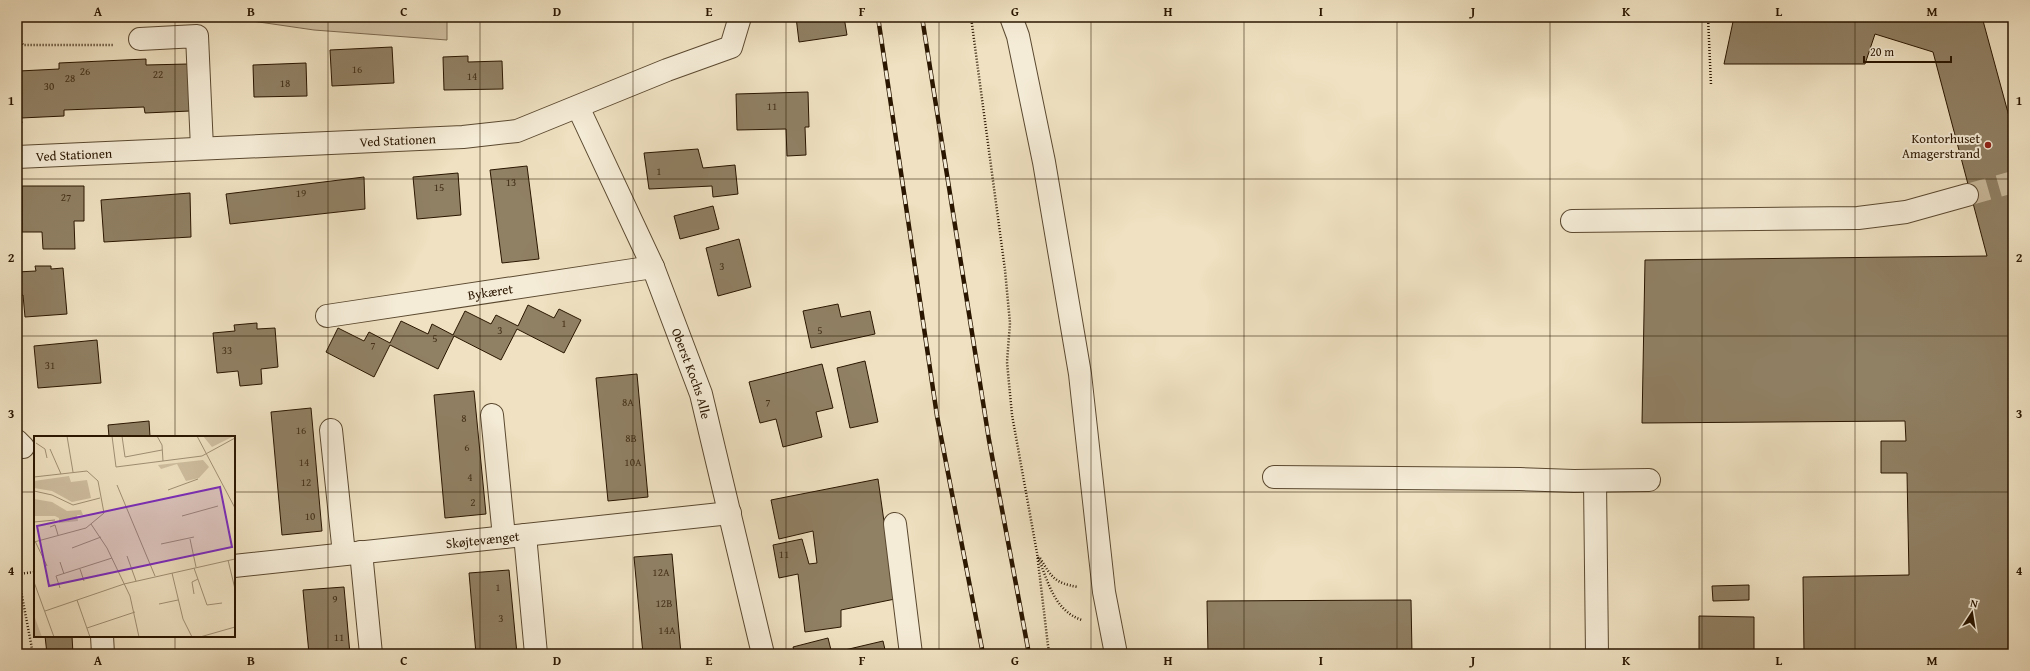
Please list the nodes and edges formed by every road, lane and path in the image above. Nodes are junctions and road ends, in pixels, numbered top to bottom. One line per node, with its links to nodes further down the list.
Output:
1 (740, 17): 8 (street, Ved Stationen)
2 (971, 17): 24 (path)
3 (1011, 17): 29 (street)
4 (1708, 17): 7 (path)
5 (17, 33): 6 (path)
6 (140, 39): 9 (street)
7 (1711, 85)
8 (578, 107): 9 (street, Ved Stationen); 13 (street, Oberst Kochs Alle)
9 (202, 148): 10 (street, Ved Stationen)
10 (17, 157)
11 (1967, 195): 12 (street)
12 (1572, 221)
13 (653, 267): 14 (street, Bykæret); 20 (street, Oberst Kochs Alle)
14 (327, 316)
15 (492, 415): 22 (street)
16 (331, 430): 23 (street)
17 (1274, 477): 19 (street)
18 (1649, 480): 19 (street)
19 (1595, 481): 40 (street)
20 (730, 513): 22 (street, Skøjtevænget); 36 (street, Oberst Kochs Alle)
21 (895, 524): 37 (street)
22 (515, 536): 23 (street, Skøjtevænget); 35 (street)
23 (352, 553): 25 (street, Skøjtevænget); 34 (street)
24 (1037, 553): 29 (path); 30 (path); 38 (path)
25 (235, 566)
26 (17, 570): 28 (path)
27 (34, 572): 28 (path)
28 (18, 574): 32 (path)
29 (1104, 592): 30 (street)
30 (1111, 630): 39 (street)
31 (102, 637): 33 (street)
32 (34, 654)
33 (103, 654)
34 (371, 654)
35 (536, 654)
36 (763, 654)
37 (911, 654)
38 (1049, 654)
39 (1116, 654)
40 (1597, 654)

